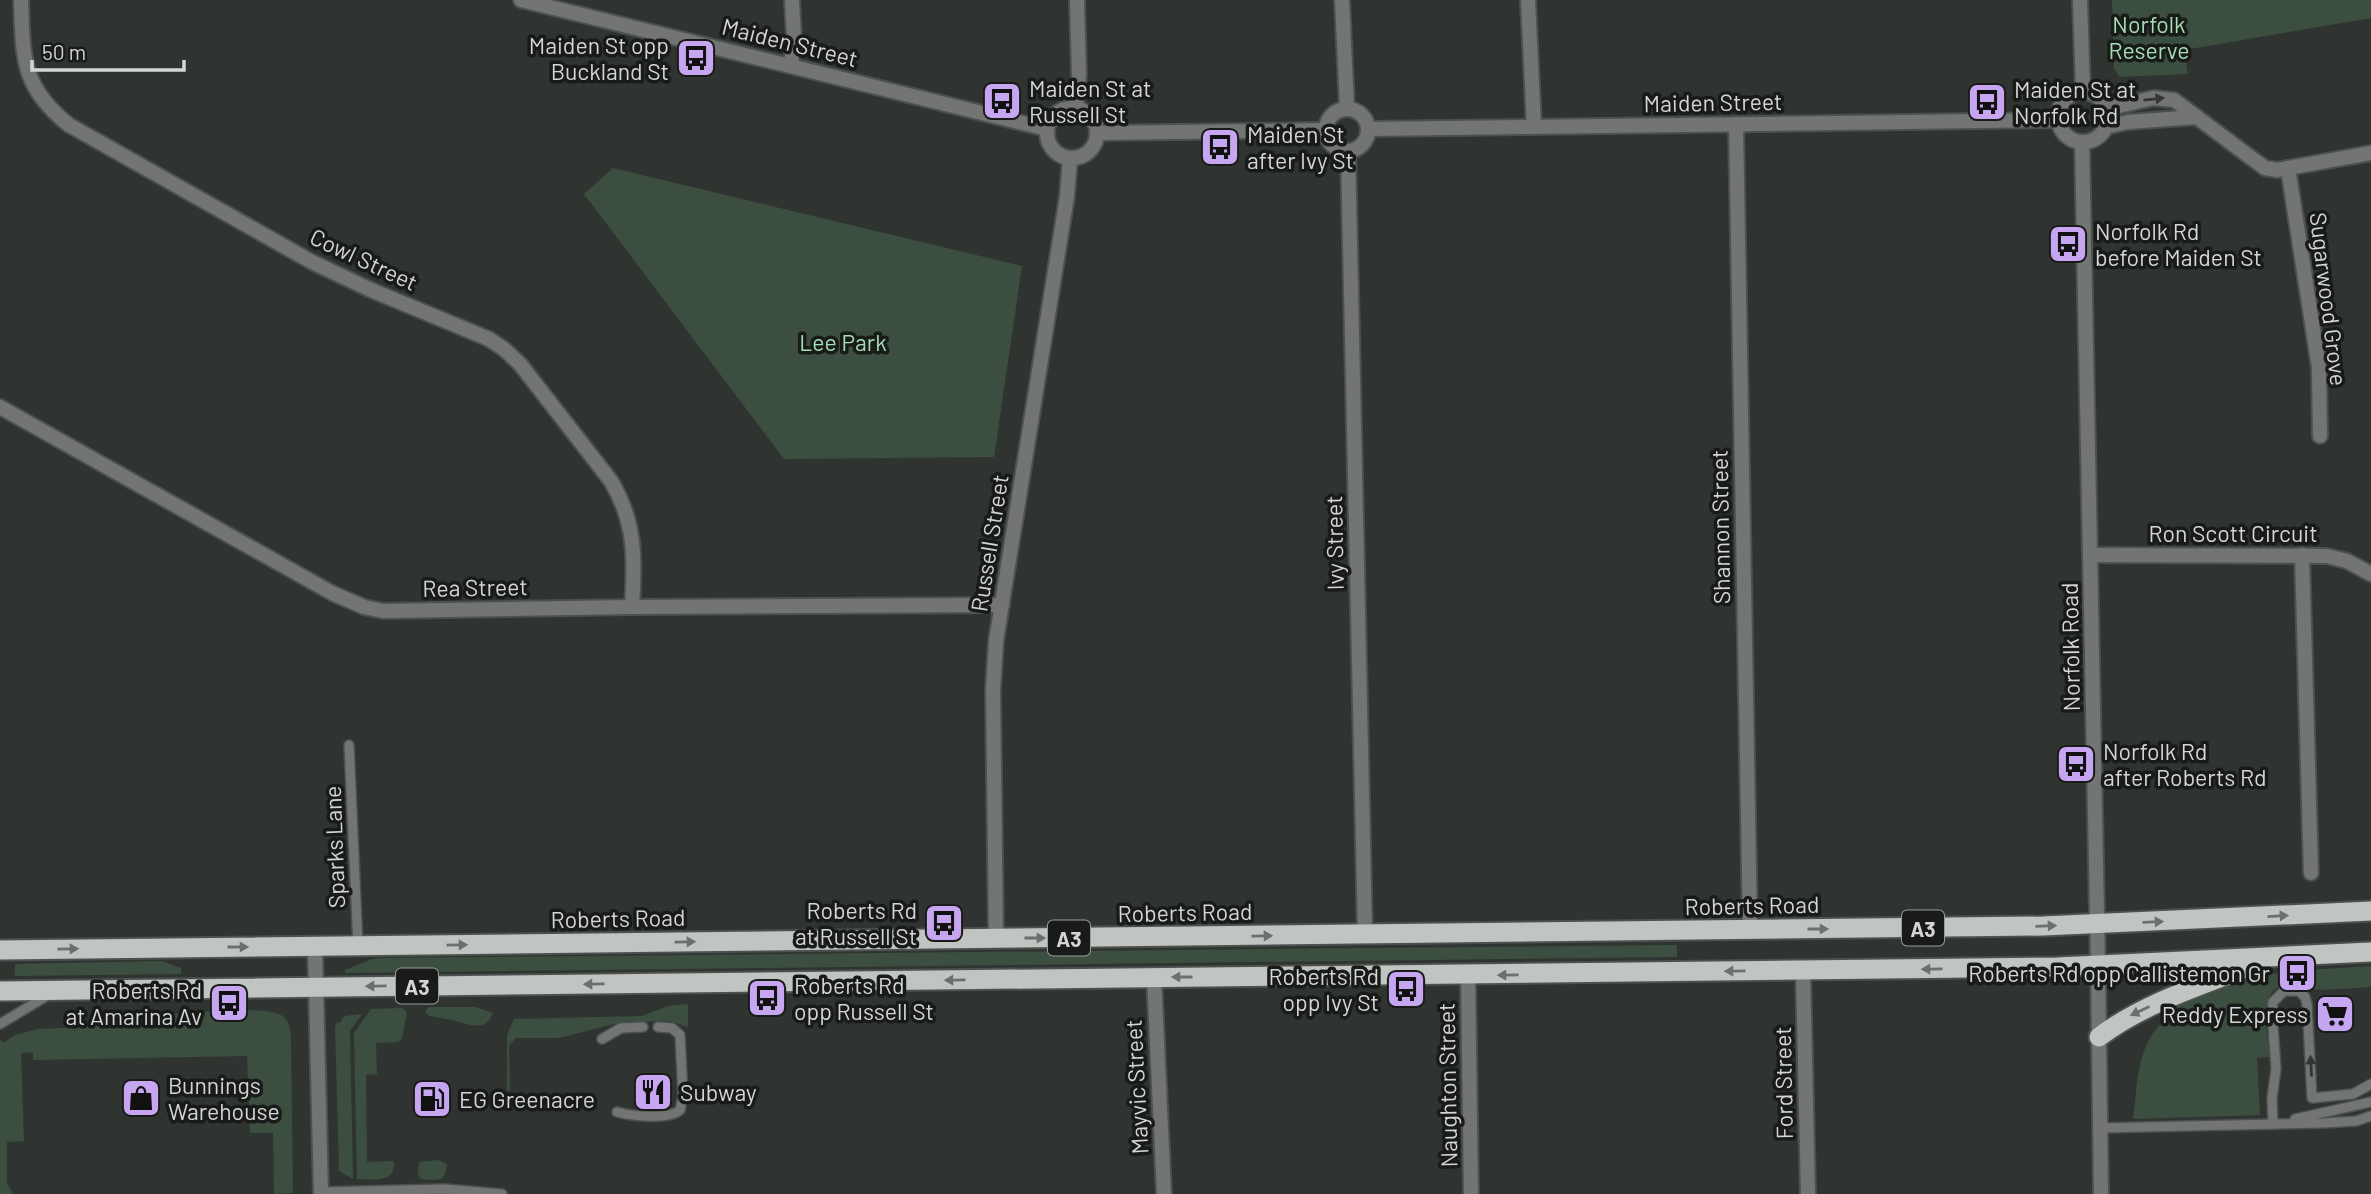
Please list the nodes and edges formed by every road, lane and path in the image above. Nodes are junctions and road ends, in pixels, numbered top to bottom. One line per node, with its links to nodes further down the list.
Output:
1 (21, 0): 33 (street, Cowl Street)
2 (521, 0): 8 (street, Maiden Street)
3 (792, 0): 8 (street)
4 (1077, 0): 10 (street)
5 (1342, 0): 11 (street)
6 (1528, 0): 16 (street)
7 (2080, 0): 9 (street)
8 (791, 65): 18 (street, Maiden Street)
9 (2083, 92): 12 (street); 14 (street)
10 (1076, 108): 18 (street); 21 (street)
11 (1347, 108): 19 (street); 20 (street)
12 (2106, 110): 13 (street, one-way to 13); 17 (street)
13 (2196, 117): 17 (street); 26 (street)
14 (2058, 120): 15 (street, Maiden Street); 22 (street)
15 (1736, 124): 16 (street, Maiden Street); 38 (street, Shannon Street)
16 (1534, 127): 19 (street, Maiden Street)
17 (2105, 127): 22 (street)
18 (1047, 129): 25 (street)
19 (1368, 129): 23 (street)
20 (1326, 130): 21 (street); 23 (street)
21 (1097, 133): 25 (street)
22 (2082, 142): 29 (street, Norfolk Road)
23 (1348, 151): 39 (street, Ivy Street)
24 (2371, 153): 26 (street)
25 (1070, 158): 32 (street, Russell Street)
26 (2288, 168): 28 (street, Sugarwood Grove)
27 (0, 407): 33 (street, Rea Street)
28 (2320, 436)
29 (2091, 555): 30 (street, Ron Scott Circuit); 37 (street, Norfolk Road)
30 (2302, 555): 31 (street, Ron Scott Circuit); 35 (street)
31 (2371, 574)
32 (1002, 605): 33 (street, Rea Street); 40 (street, Russell Street)
33 (632, 607)
34 (349, 746): 41 (lane, Sparks Lane)
35 (2311, 873)
36 (2371, 911): 37 (highway, Roberts Road / A3, one-way to 36)
37 (2096, 924): 38 (highway, Roberts Road / A3, one-way to 37); 46 (street, Norfolk Road)
38 (1750, 929): 39 (highway, Roberts Road / A3)
39 (1365, 935): 40 (highway, Roberts Road / A3, one-way to 39)
40 (996, 938): 41 (highway, Roberts Road / A3, one-way to 40)
41 (358, 946): 42 (highway, Roberts Road / A3)
42 (315, 947): 43 (highway, Roberts Road / A3, one-way to 42); 50 (street)
43 (0, 950)
44 (2371, 952): 45 (highway, A3)
45 (2271, 958): 46 (highway, A3); 56 (highway, one-way to 56)
46 (2098, 965): 47 (highway, A3, one-way to 47); 56 (street, Norfolk Road)
47 (1803, 970): 48 (highway, A3, one-way to 48); 68 (street, Ford Street)
48 (1468, 975): 49 (highway, A3, one-way to 49); 67 (street, Naughton Street)
49 (1154, 977): 50 (highway, A3, one-way to 50); 66 (street, Mayvic Street)
50 (316, 986): 51 (highway, A3); 64 (street)
51 (58, 990): 52 (highway, A3); 53 (lane)
52 (0, 991)
53 (0, 1024)
54 (643, 1027): 57 (lane)
55 (658, 1027): 60 (lane)
56 (2099, 1037): 63 (street, Norfolk Road)
57 (602, 1039)
58 (2371, 1084): 62 (lane, one-way to 62)
59 (2371, 1102): 62 (lane)
60 (617, 1112)
61 (2371, 1116): 62 (lane)
62 (2273, 1124): 63 (lane)
63 (2100, 1128): 69 (street, Norfolk Road)
64 (321, 1193): 65 (lane)
65 (502, 1194)
66 (1164, 1194)
67 (1471, 1194)
68 (1808, 1194)
69 (2101, 1194)

